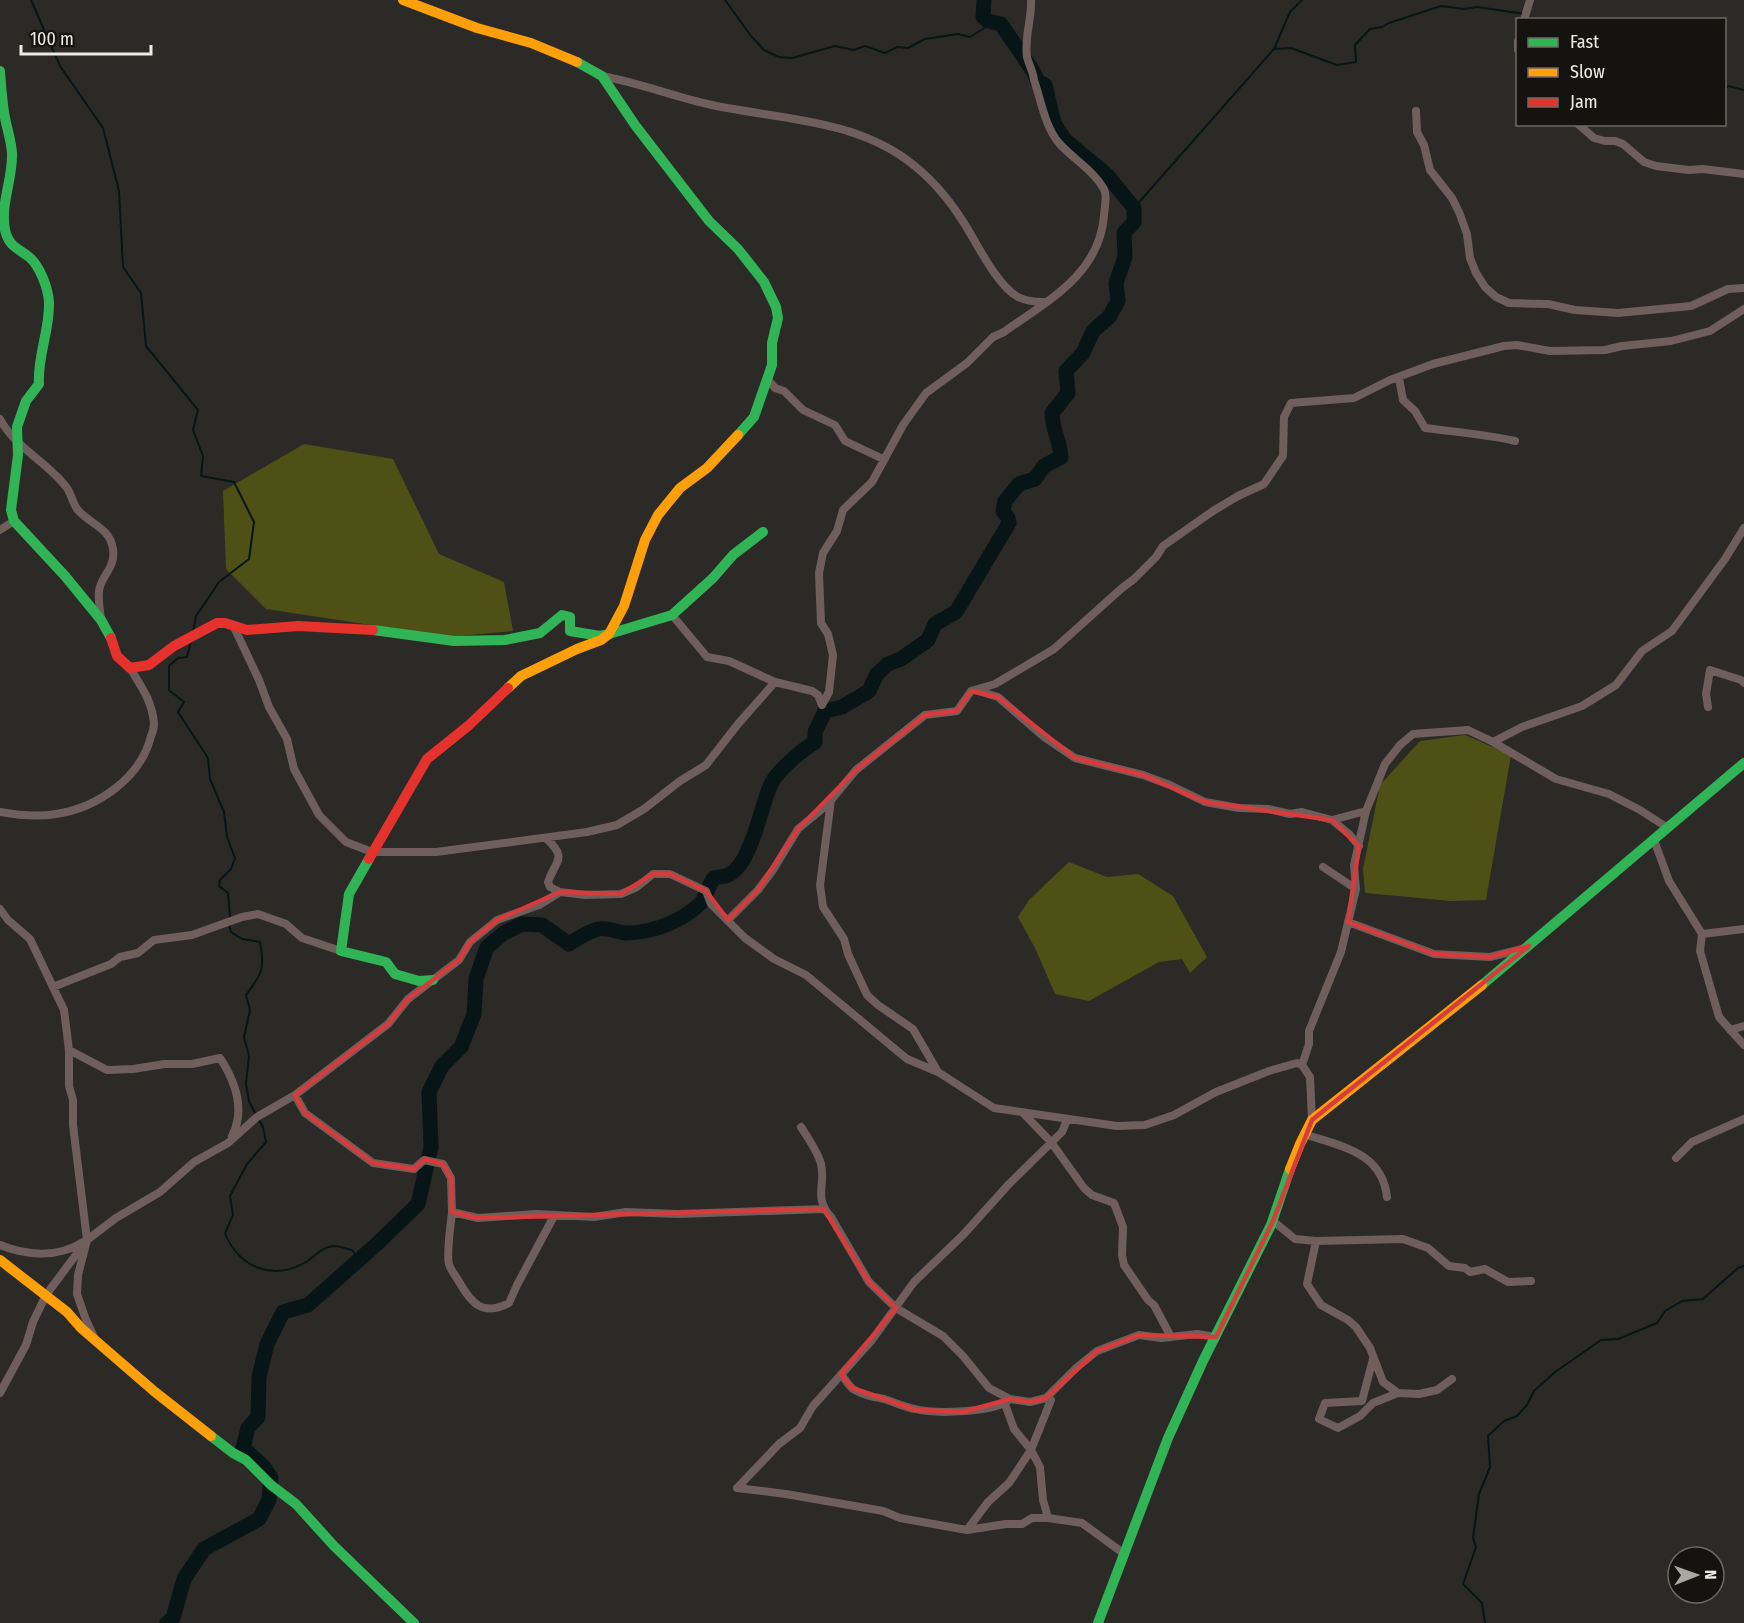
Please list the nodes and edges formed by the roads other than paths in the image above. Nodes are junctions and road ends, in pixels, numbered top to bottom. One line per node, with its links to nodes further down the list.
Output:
1 (403, 0): 6 (street)
2 (1031, 0): 11 (street)
3 (1530, 0): 4 (street)
4 (1525, 18)
5 (0, 71): 16 (street)
6 (602, 76): 11 (street); 14 (street)
7 (1416, 111): 10 (street)
8 (1580, 126): 9 (street)
9 (1744, 174)
10 (1744, 288)
11 (1044, 302): 18 (street)
12 (1744, 309): 13 (street)
13 (1399, 378): 17 (street); 30 (street)
14 (767, 379): 18 (street); 26 (street)
15 (0, 418): 16 (street)
16 (18, 440): 19 (street); 24 (street)
17 (1515, 441)
18 (883, 459): 28 (street)
19 (14, 521): 21 (street); 24 (street)
20 (1744, 528): 32 (street)
21 (0, 530)
22 (763, 532): 23 (street)
23 (672, 615): 26 (street); 28 (street)
24 (101, 620): 27 (street)
25 (233, 626): 26 (street); 27 (street); 42 (street)
26 (609, 634): 42 (street)
27 (130, 668): 36 (street)
28 (775, 682): 39 (street)
29 (1744, 683): 31 (street)
30 (971, 691): 34 (street); 37 (street)
31 (1708, 707)
32 (1493, 742): 35 (street); 38 (street)
33 (1744, 763): 38 (street)
34 (831, 798): 47 (street); 60 (street)
35 (1366, 811): 37 (street); 41 (street)
36 (0, 812)
37 (1332, 820): 41 (street)
38 (1668, 828): 40 (street)
39 (546, 838): 42 (street); 45 (street)
40 (1654, 840): 50 (street); 51 (street)
41 (1359, 846): 44 (street)
42 (372, 852): 52 (street)
43 (1323, 867): 44 (street)
44 (1356, 889): 48 (street)
45 (560, 892): 47 (street); 53 (street)
46 (0, 909): 54 (street)
47 (728, 920): 60 (street)
48 (1348, 922): 51 (street); 59 (street)
49 (1744, 929): 50 (street)
50 (1702, 933): 56 (street)
51 (1529, 946): 65 (street)
52 (341, 951): 53 (street); 54 (street)
53 (433, 980): 61 (street)
54 (53, 987): 58 (street)
55 (1744, 1026): 56 (street)
56 (1730, 1030): 57 (street)
57 (1744, 1045)
58 (69, 1050): 69 (street); 76 (street)
59 (1302, 1065): 64 (street); 65 (street)
60 (938, 1072): 62 (street)
61 (296, 1095): 69 (street); 73 (street)
62 (1023, 1113): 64 (street); 68 (street)
63 (1744, 1119): 70 (street)
64 (1067, 1120): 68 (street)
65 (1312, 1120): 67 (street)
66 (801, 1127): 72 (street)
67 (1304, 1134): 71 (street); 75 (street)
68 (1051, 1142): 82 (street); 83 (street)
69 (228, 1143): 76 (street)
70 (1676, 1158)
71 (1387, 1197)
72 (824, 1209): 74 (street); 82 (street)
73 (452, 1212): 74 (street); 74 (street)
74 (554, 1216)
75 (1273, 1221): 77 (street); 84 (street)
76 (87, 1240): 78 (street); 81 (street); 85 (street)
77 (1316, 1241): 80 (street); 86 (street)
78 (0, 1245)
79 (0, 1260): 81 (street)
80 (1531, 1281)
81 (46, 1295): 85 (street); 89 (street)
82 (896, 1308): 87 (street); 93 (street)
83 (1171, 1337): 84 (street); 93 (street)
84 (1216, 1337): 98 (street)
85 (99, 1345): 99 (street)
86 (1373, 1359): 90 (street); 92 (street)
87 (841, 1374): 93 (street); 97 (street)
88 (1452, 1379): 90 (street)
89 (0, 1393)
90 (1398, 1394): 94 (street)
91 (1051, 1400): 95 (street)
92 (1362, 1401): 94 (street); 94 (street)
93 (1007, 1402): 95 (street)
94 (1360, 1416)
95 (1031, 1450): 96 (street); 97 (street)
96 (1048, 1518): 97 (street); 98 (street)
97 (967, 1530)
98 (1124, 1553): 100 (street)
99 (414, 1623)
100 (1098, 1623)

